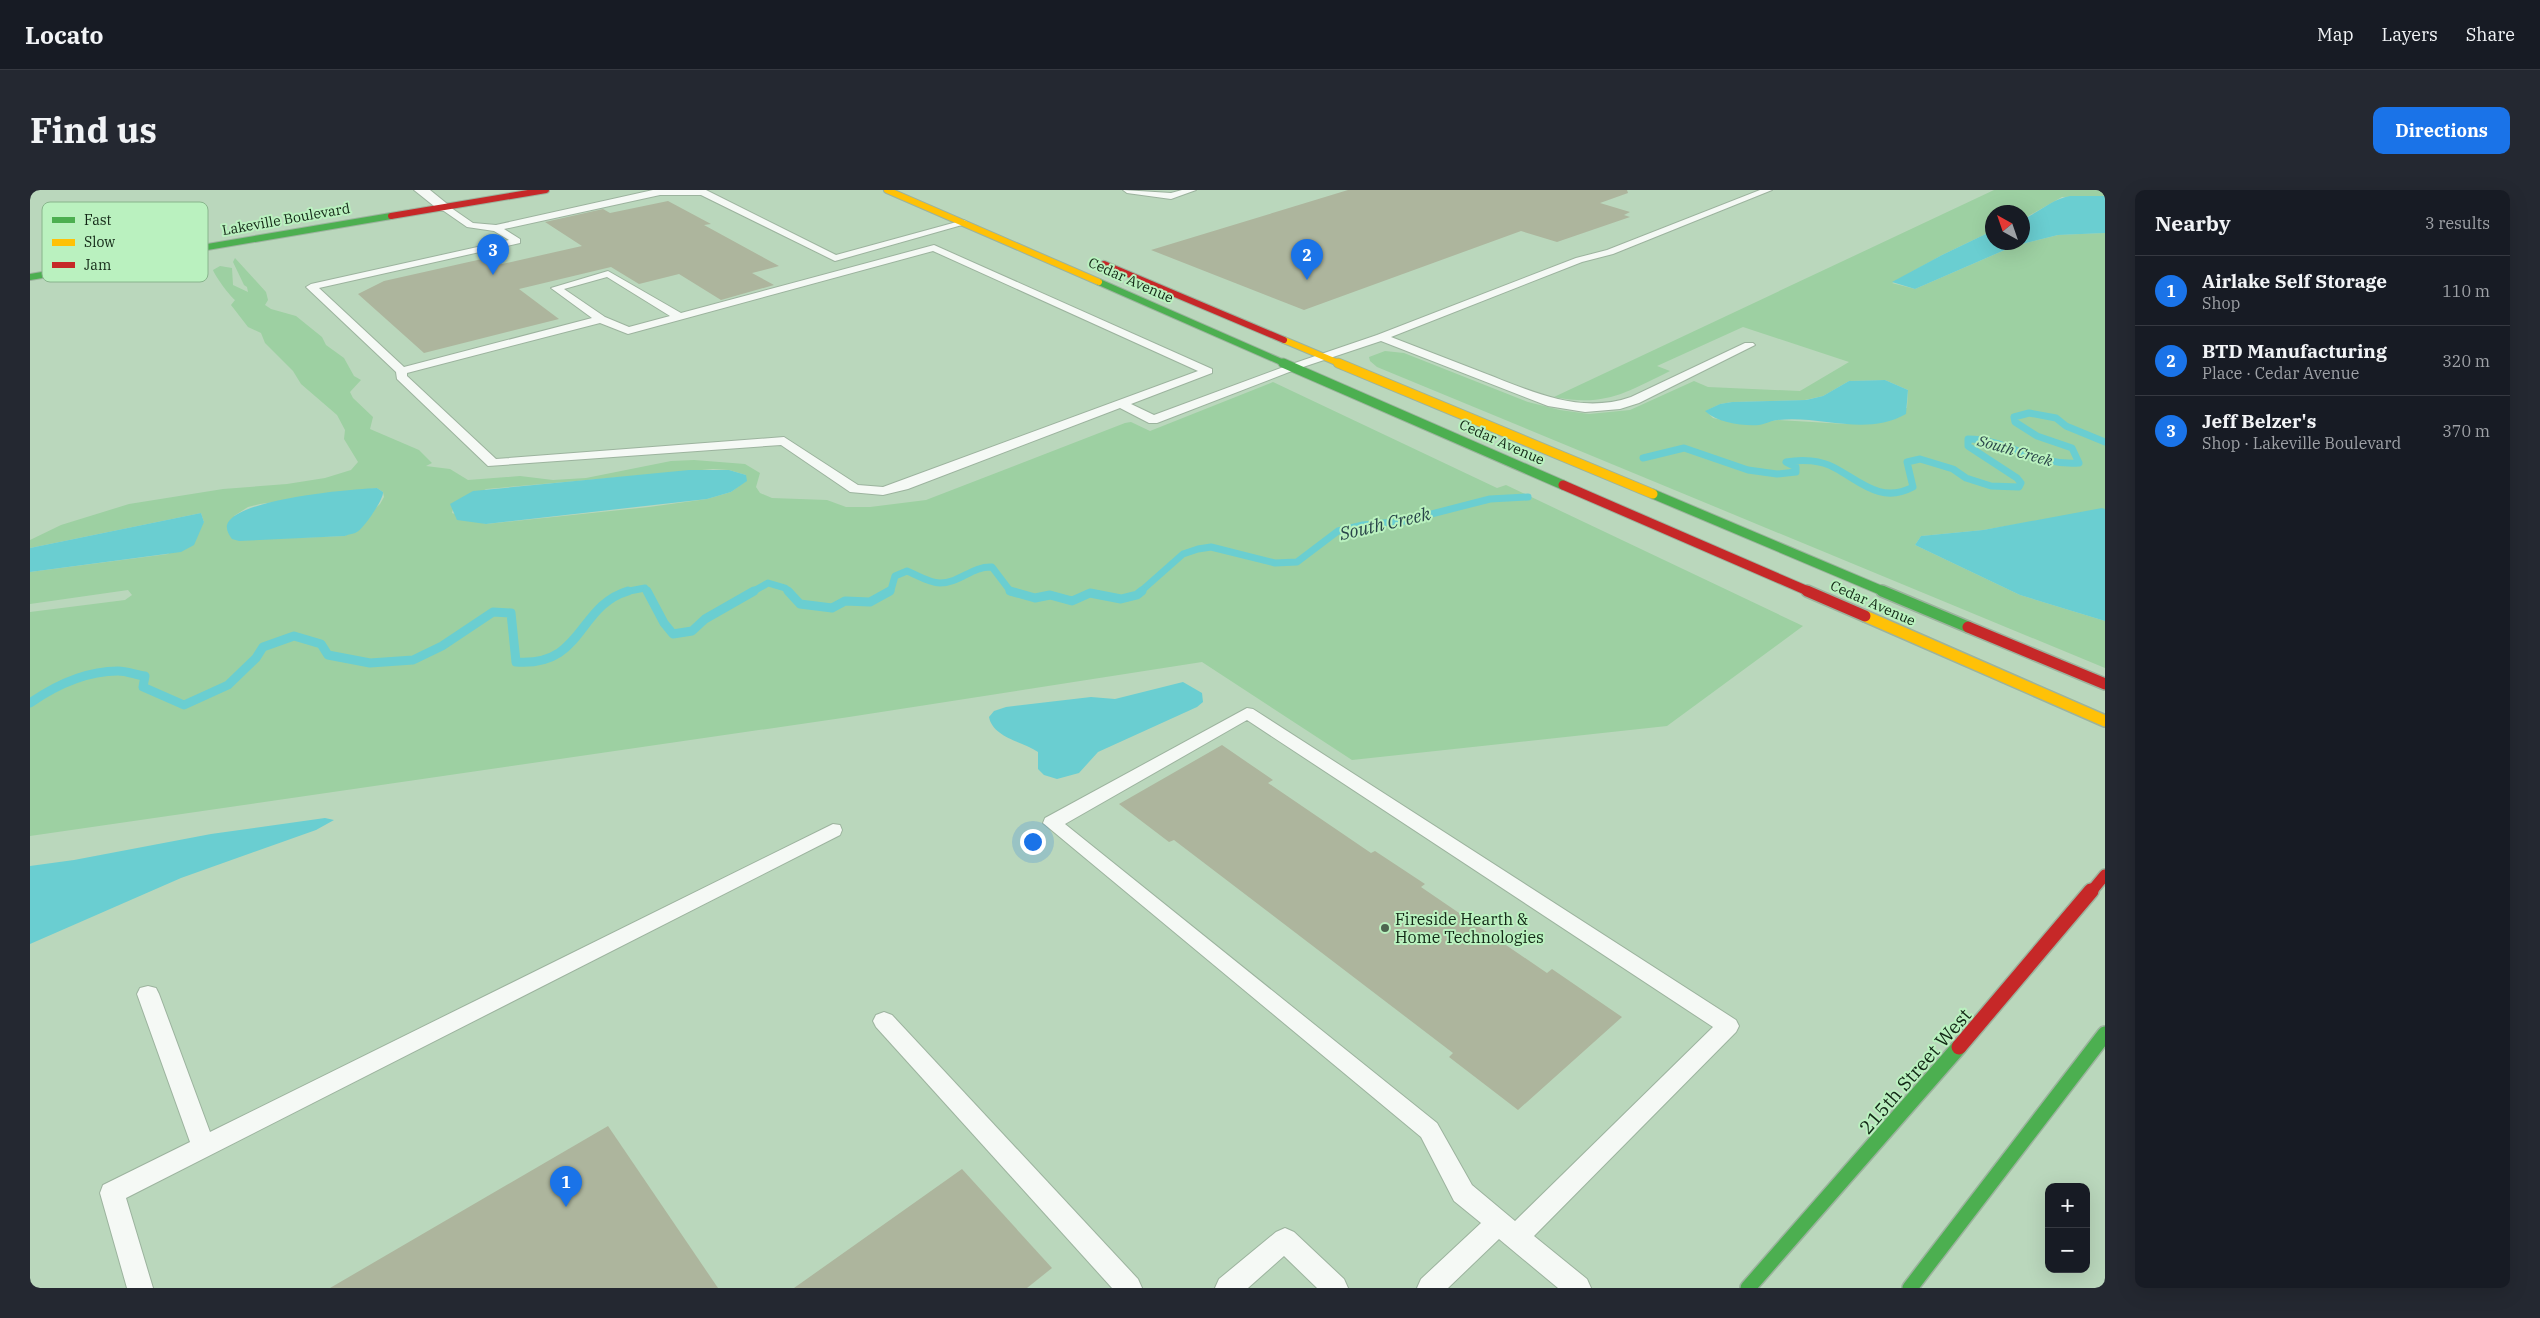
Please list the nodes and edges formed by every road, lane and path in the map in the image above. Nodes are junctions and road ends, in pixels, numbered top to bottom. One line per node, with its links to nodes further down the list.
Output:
1 (421, 190): 8 (street)
2 (546, 190): 8 (main road, Lakeville Boulevard)
3 (887, 190): 9 (main road, Cedar Avenue)
4 (1127, 190): 5 (lane)
5 (1192, 190)
6 (1768, 190): 17 (lane)
7 (658, 191): 10 (lane); 12 (lane)
8 (444, 207): 10 (lane); 11 (main road, Lakeville Boulevard)
9 (964, 224): 12 (lane); 20 (main road, Cedar Avenue)
10 (496, 228): 21 (lane)
11 (208, 247)
12 (835, 258): 14 (lane)
13 (1095, 260): 19 (main road, Cedar Avenue)
14 (857, 269): 15 (lane); 22 (lane)
15 (679, 317): 16 (lane); 16 (lane)
16 (602, 319): 21 (lane)
17 (1381, 336): 18 (lane); 19 (lane)
18 (1749, 345)
19 (1324, 357): 20 (lane); 23 (main road, Cedar Avenue)
20 (1293, 367): 22 (lane); 24 (main road, Cedar Avenue)
21 (402, 372): 22 (lane)
22 (1121, 404)
23 (2105, 684)
24 (2105, 721)
25 (833, 830): 30 (lane)
26 (2105, 875): 38 (main road, 215th Street West)
27 (148, 994): 30 (lane)
28 (884, 1021): 33 (lane)
29 (2105, 1034): 39 (main road)
30 (204, 1147): 32 (lane)
31 (1507, 1230): 31 (lane); 36 (lane); 37 (lane)
32 (140, 1288)
33 (1129, 1288)
34 (1228, 1288): 35 (lane)
35 (1335, 1288)
36 (1430, 1288)
37 (1578, 1288)
38 (1748, 1288)
39 (1910, 1288)

